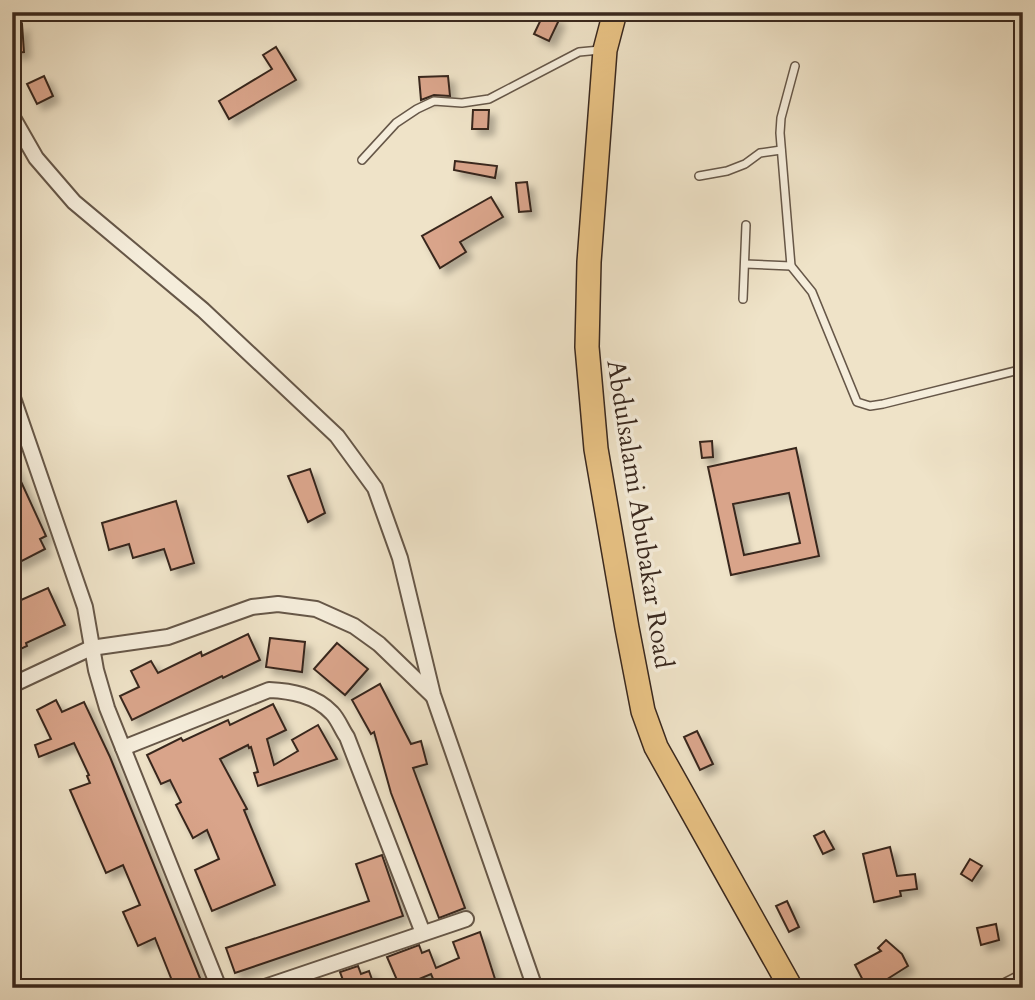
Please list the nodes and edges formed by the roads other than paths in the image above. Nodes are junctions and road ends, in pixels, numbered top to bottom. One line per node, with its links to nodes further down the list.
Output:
1 (615, 12): 2 (main road, Abdulsalami Abubakar Road)
2 (605, 50): 6 (lane); 25 (main road, Abdulsalami Abubakar Road)
3 (794, 66): 5 (lane)
4 (12, 116): 17 (street)
5 (781, 150): 7 (lane); 10 (lane)
6 (362, 160)
7 (699, 176)
8 (746, 226): 9 (lane)
9 (745, 264): 10 (lane); 11 (lane)
10 (791, 266): 12 (lane)
11 (743, 299)
12 (1023, 369)
13 (12, 395): 14 (street)
14 (17, 420): 15 (street)
15 (91, 648): 16 (street); 17 (street); 18 (street)
16 (12, 685)
17 (433, 695): 24 (street)
18 (123, 748): 20 (street); 22 (street)
19 (466, 919): 20 (street)
20 (423, 933): 23 (street)
21 (1023, 973): 26 (lane)
22 (219, 988)
23 (262, 988)
24 (536, 988)
25 (791, 988)
26 (994, 988)

